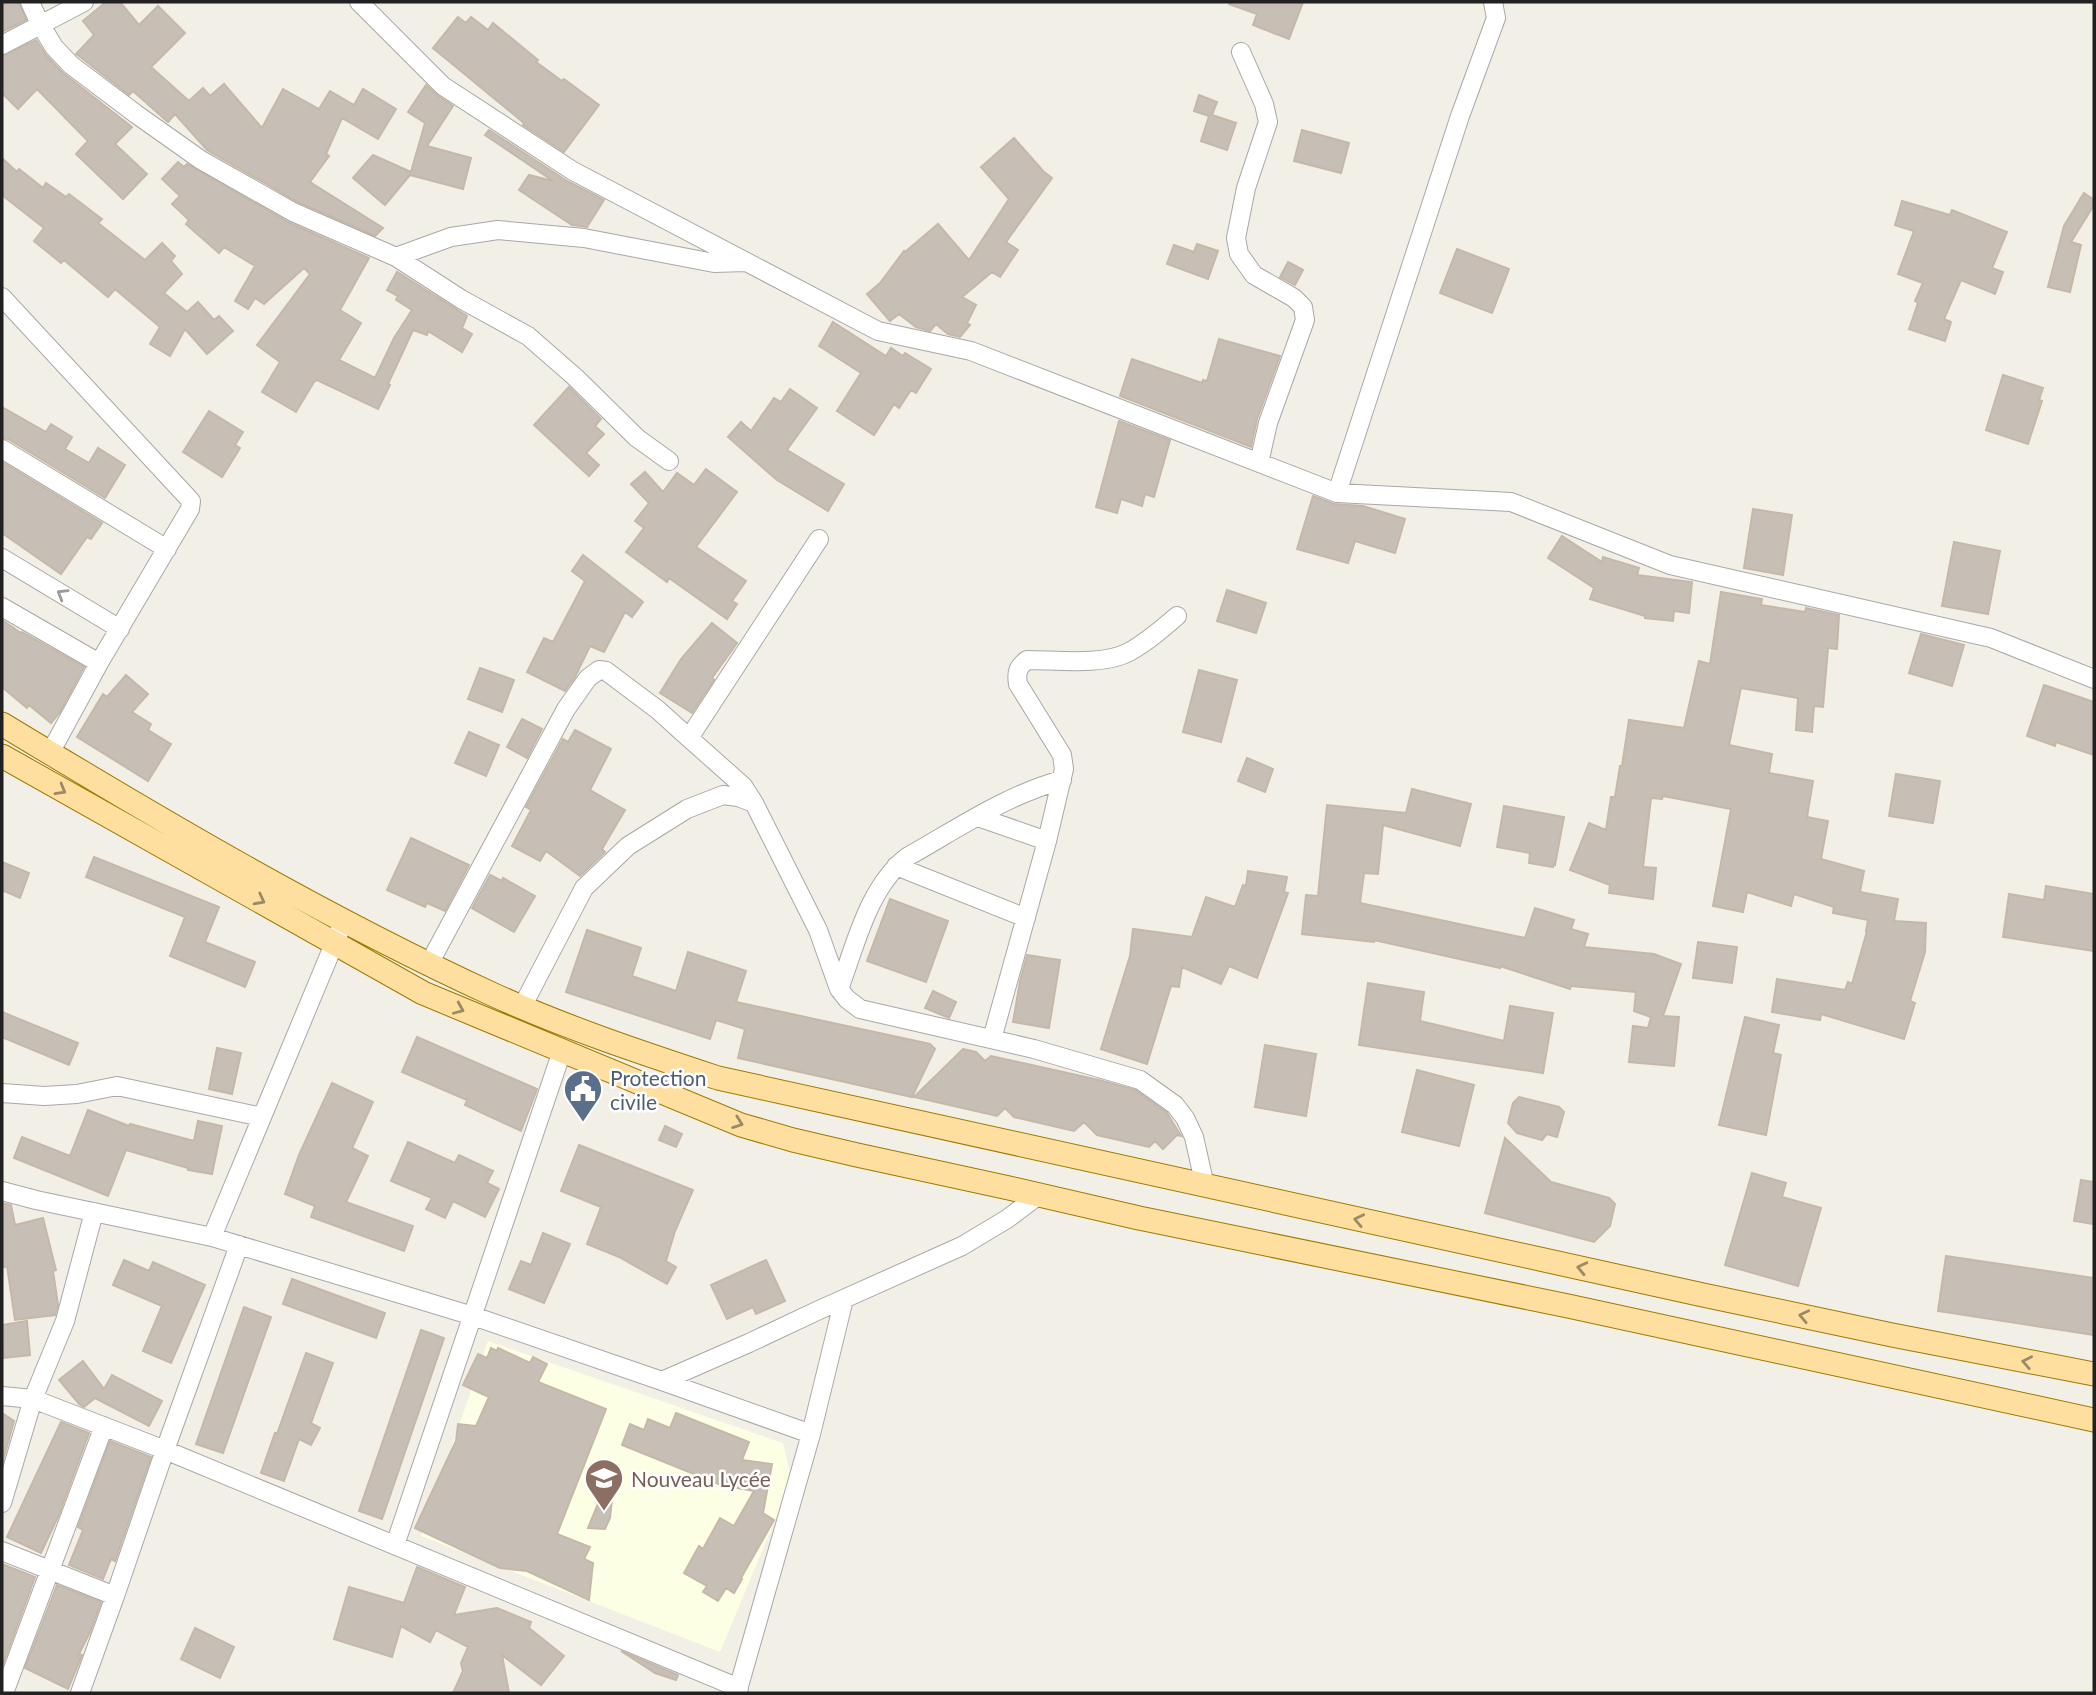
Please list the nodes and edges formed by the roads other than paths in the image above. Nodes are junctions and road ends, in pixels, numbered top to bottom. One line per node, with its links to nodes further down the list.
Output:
1 (30, 2): 5 (street)
2 (84, 2): 5 (street)
3 (359, 2): 9 (street)
4 (1493, 2): 14 (street)
5 (40, 24): 6 (street); 8 (street)
6 (2, 45)
7 (1241, 52): 13 (street)
8 (396, 257): 9 (street); 12 (street)
9 (748, 262): 13 (street)
10 (2, 297): 16 (street)
11 (2, 449): 16 (street)
12 (669, 461)
13 (1259, 463): 14 (street)
14 (1337, 493): 22 (street)
15 (818, 538): 24 (street)
16 (167, 549): 20 (street)
17 (2, 558): 20 (street, one-way to 17)
18 (2, 607): 21 (street)
19 (1177, 616): 27 (street)
20 (120, 629): 21 (street)
21 (99, 663): 25 (street)
22 (2094, 679)
23 (2, 724): 25 (main road)
24 (689, 738): 28 (street); 35 (street)
25 (50, 753): 33 (main road)
26 (2, 756): 34 (main road, one-way to 34)
27 (1062, 780): 29 (street); 30 (street)
28 (754, 803): 36 (street); 37 (street)
29 (978, 817): 30 (street); 31 (street)
30 (1047, 841): 32 (street)
31 (896, 866): 32 (street); 36 (street)
32 (1026, 918): 38 (street)
33 (344, 920): 34 (street); 35 (main road)
34 (335, 943): 39 (main road, one-way to 39); 41 (street)
35 (429, 964): 37 (main road)
36 (839, 989): 38 (street)
37 (522, 1007): 42 (main road)
38 (992, 1039): 42 (street)
39 (562, 1051): 44 (main road, one-way to 44); 49 (street)
40 (2, 1093): 41 (street)
41 (261, 1117): 46 (street)
42 (1205, 1186): 50 (main road, one-way to 42)
43 (2, 1191): 45 (street)
44 (1039, 1195): 48 (street); 54 (main road)
45 (94, 1212): 46 (street); 53 (street)
46 (212, 1237): 47 (street)
47 (239, 1245): 49 (street); 57 (street)
48 (844, 1300): 51 (street); 56 (street)
49 (472, 1316): 51 (street); 59 (street)
50 (2094, 1374)
51 (662, 1381): 56 (street)
52 (2, 1396): 53 (street)
53 (33, 1399): 55 (street); 58 (street)
54 (2094, 1420)
55 (104, 1426): 57 (street); 61 (street)
56 (811, 1434): 63 (street)
57 (165, 1450): 59 (street); 62 (street)
58 (2, 1503)
59 (395, 1545): 63 (street)
60 (2, 1551): 61 (street)
61 (49, 1570): 62 (street); 64 (street)
62 (115, 1596): 65 (street)
63 (738, 1691)
64 (4, 1693)
65 (80, 1693)

